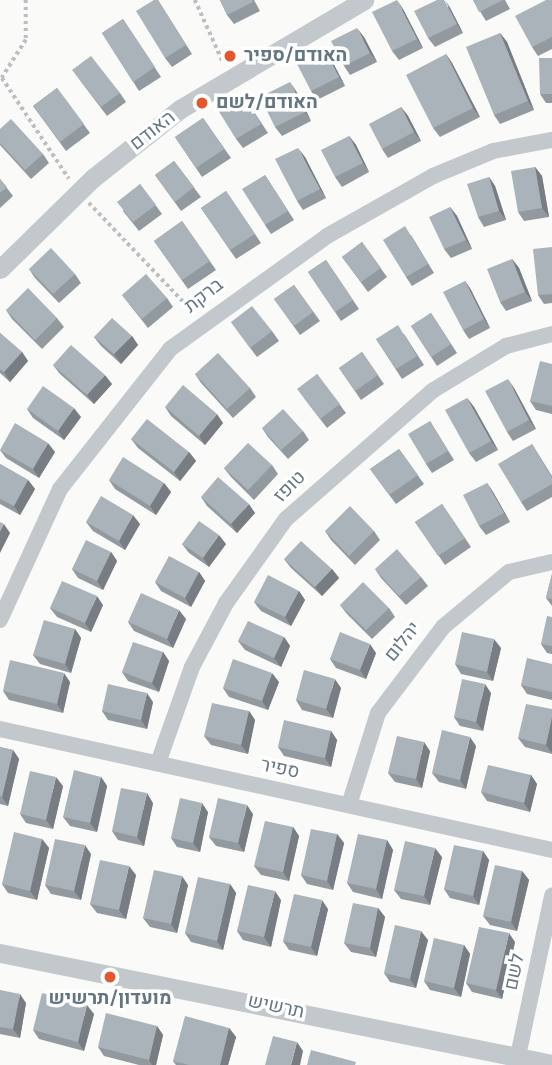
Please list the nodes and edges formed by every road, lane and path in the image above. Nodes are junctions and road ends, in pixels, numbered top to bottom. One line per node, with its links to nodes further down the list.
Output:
1 (26, 0): 6 (path)
2 (195, 0): 4 (path)
3 (363, 0): 4 (street, האודם)
4 (229, 76): 6 (street, האודם)
5 (552, 140): 8 (street, ברקת)
6 (78, 192): 7 (street, האודם); 8 (path)
7 (0, 269)
8 (203, 323): 11 (street, ברקת)
9 (552, 334): 13 (street, טופז)
10 (552, 562): 14 (street, יהלום)
11 (0, 620)
12 (0, 729): 13 (street, ספיר)
13 (158, 763): 14 (street, ספיר)
14 (349, 805): 15 (street, ספיר)
15 (552, 850)
16 (552, 896): 18 (street, לשם)
17 (0, 953): 18 (street, תרשיש)
18 (519, 1056): 19 (street, תרשיש)
19 (552, 1064)

